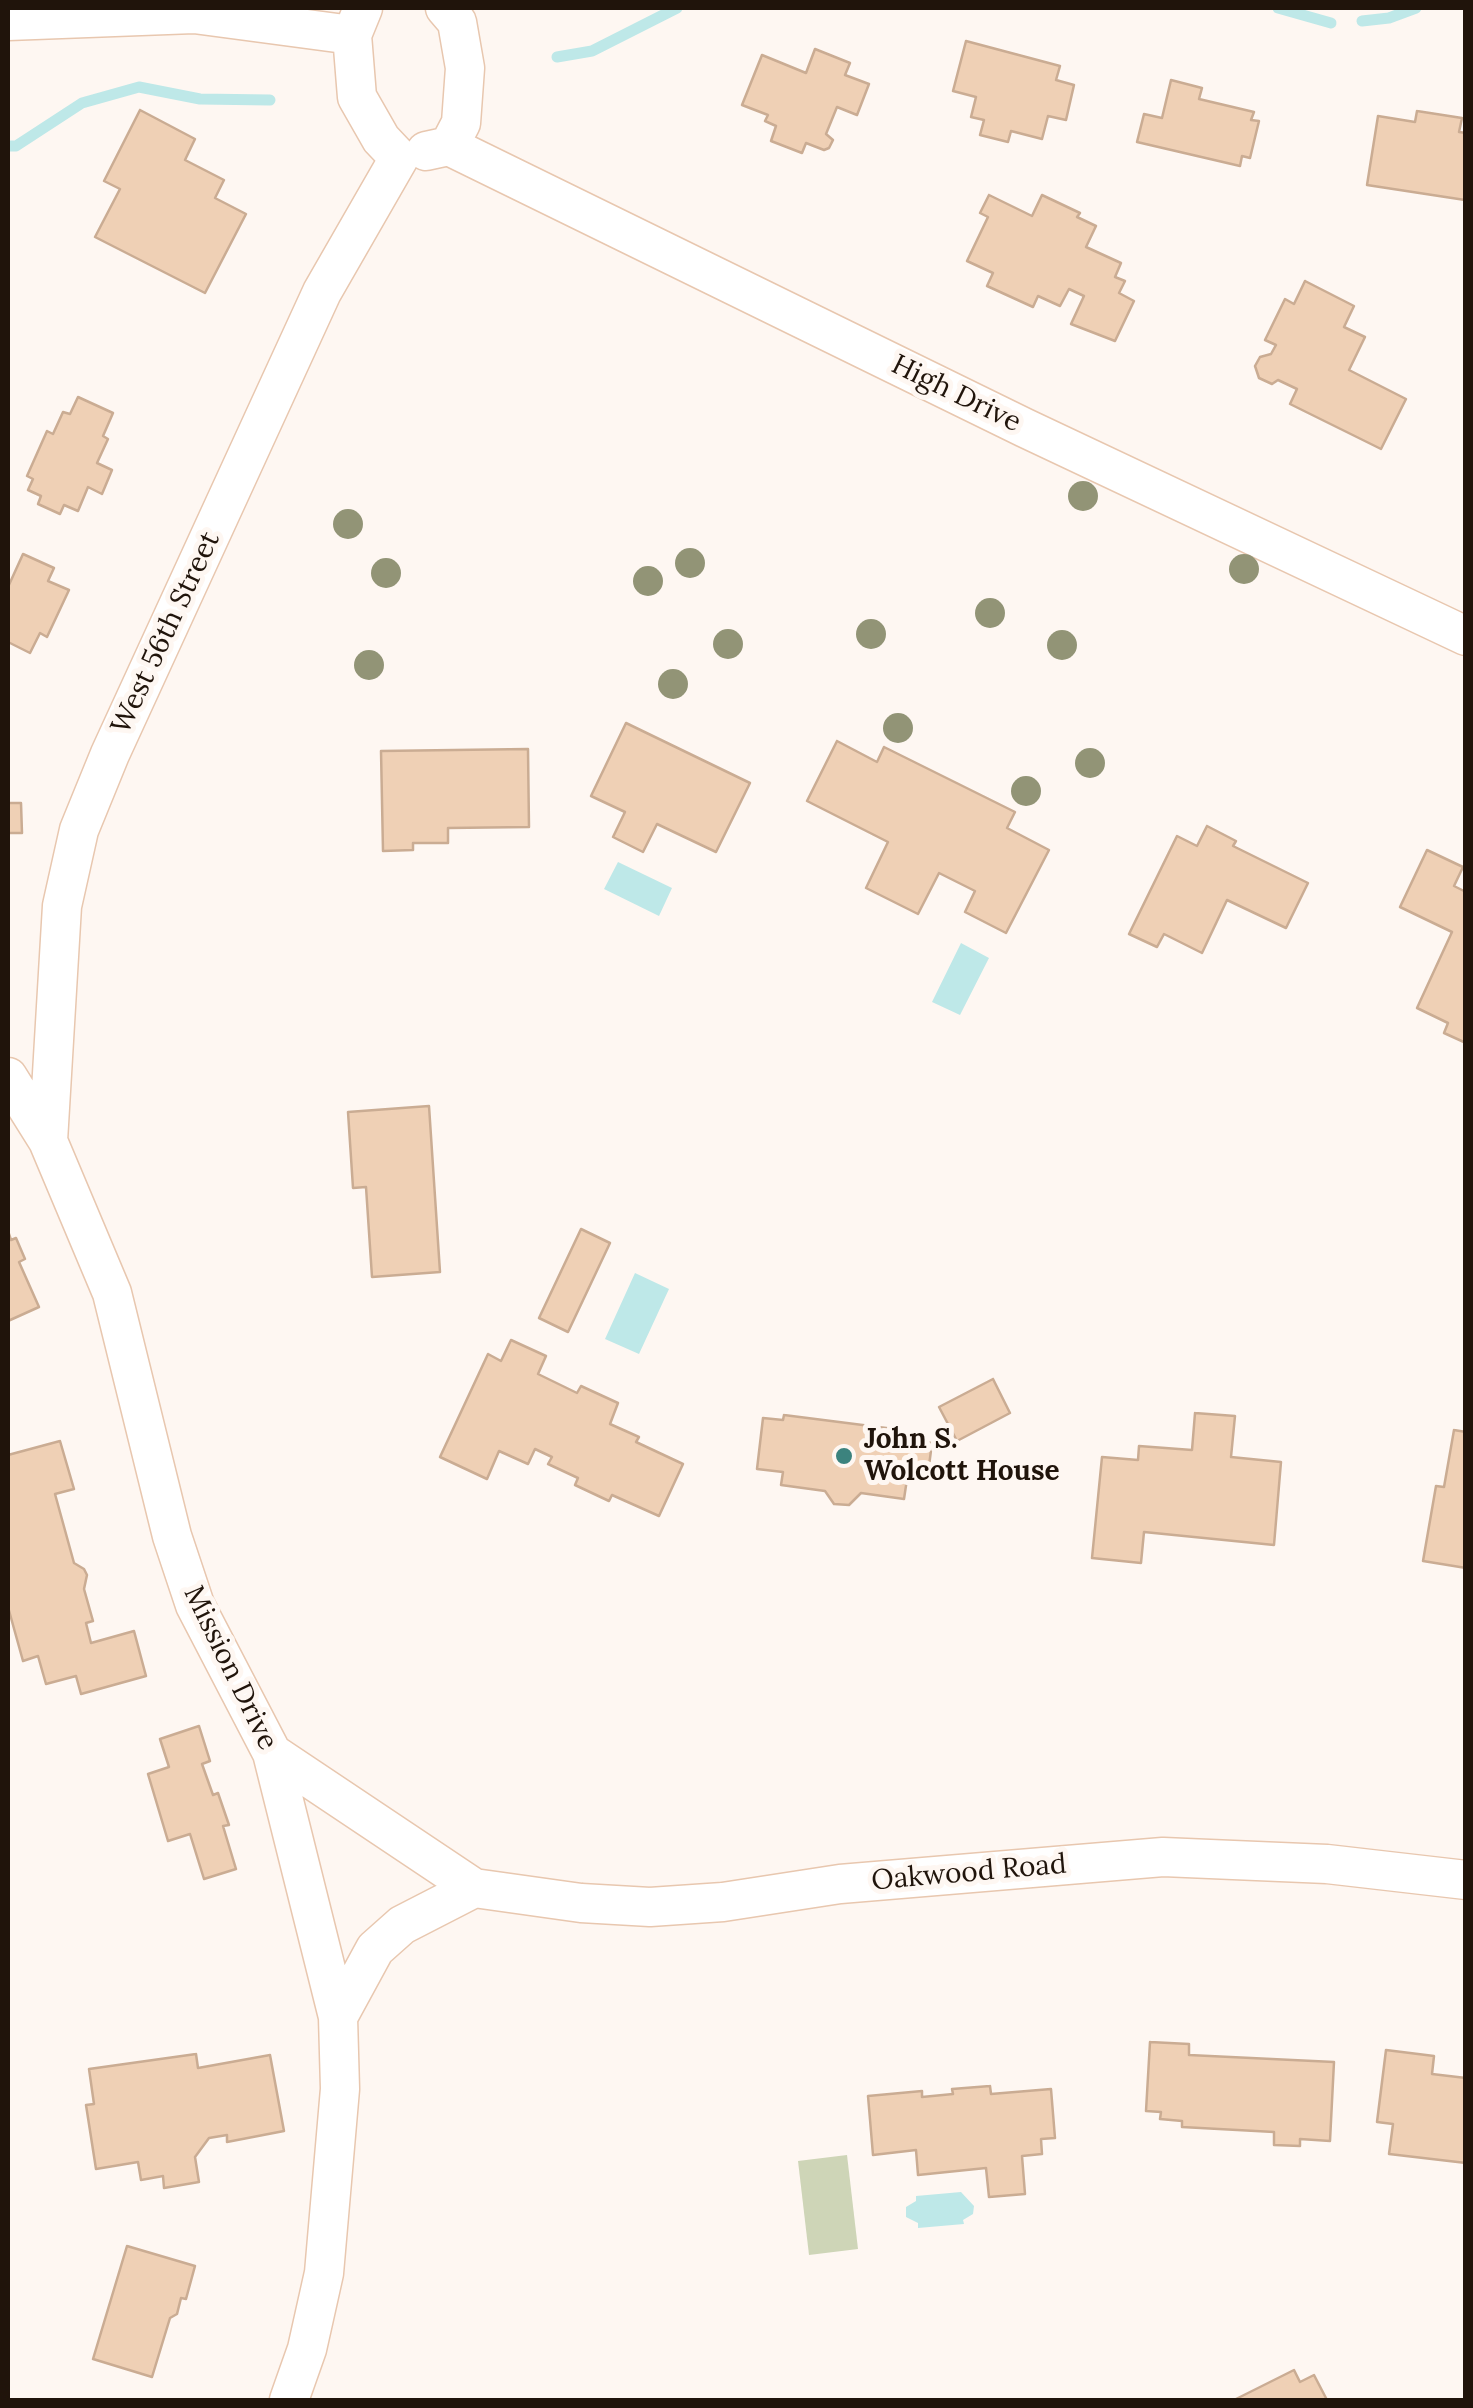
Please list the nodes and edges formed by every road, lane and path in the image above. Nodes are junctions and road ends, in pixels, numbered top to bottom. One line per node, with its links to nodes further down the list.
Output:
1 (445, 8): 4 (street)
2 (8, 21): 3 (street)
3 (358, 21): 5 (street)
4 (449, 146): 5 (street); 6 (street, High Drive)
5 (399, 158): 8 (street, West 56th Street)
6 (1466, 636)
7 (8, 1077): 8 (street, Mission Drive)
8 (48, 1141): 9 (street, Mission Drive)
9 (272, 1753): 11 (street, Oakwood Road); 12 (street, Mission Drive)
10 (1466, 1880): 11 (street, Oakwood Road)
11 (474, 1888): 12 (street)
12 (338, 2018): 13 (street, Mission Drive)
13 (289, 2400)

